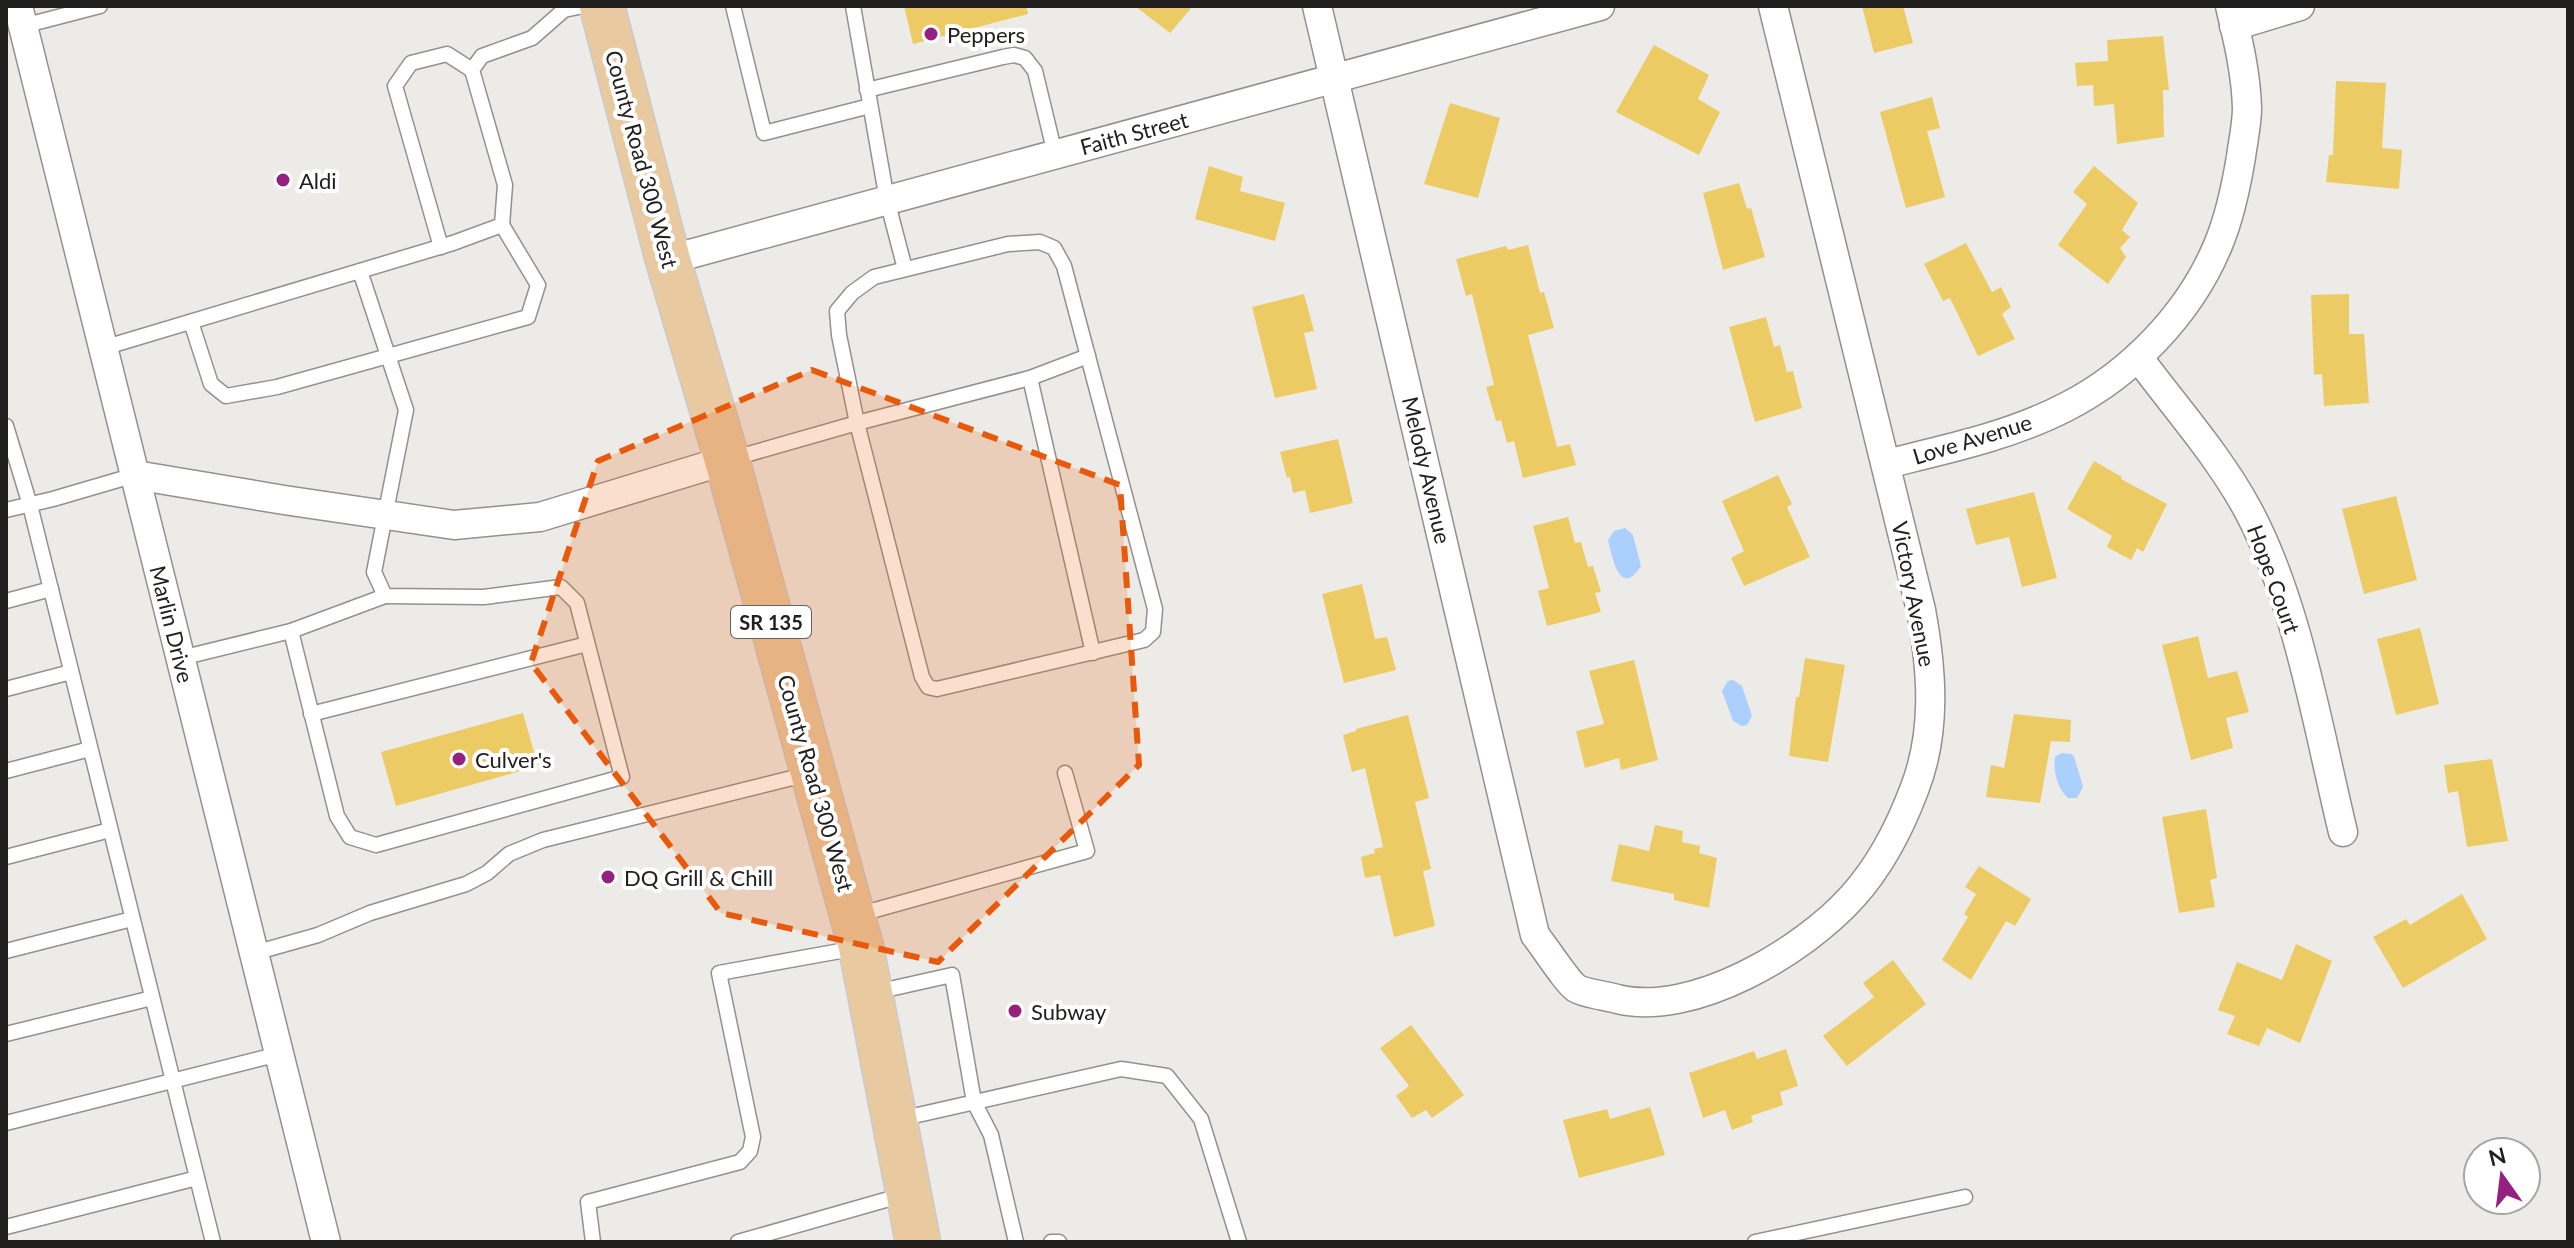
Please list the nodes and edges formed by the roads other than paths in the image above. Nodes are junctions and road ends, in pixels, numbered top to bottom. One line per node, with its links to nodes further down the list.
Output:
1 (100, 6): 10 (lane)
2 (583, 6): 12 (lane)
3 (602, 6): 20 (main road, County Road 300 West / SR 135)
4 (733, 6): 15 (lane)
5 (853, 6): 14 (lane)
6 (1317, 6): 13 (street, Melody Avenue)
7 (1600, 6): 13 (street, Faith Street)
8 (1773, 6): 32 (street, Victory Avenue)
9 (2300, 6): 11 (street)
10 (20, 16): 24 (street, Marlin Drive)
11 (2232, 16): 27 (street, Love Avenue)
12 (472, 70): 18 (lane); 19 (lane)
13 (1336, 79): 16 (street, Faith Street); 56 (street, Melody Avenue)
14 (867, 90): 15 (lane); 16 (lane)
15 (870, 106): 17 (lane)
16 (1055, 154): 17 (street, Faith Street)
17 (887, 200): 20 (street, Faith Street); 21 (lane)
18 (502, 225): 19 (lane); 25 (lane)
19 (441, 247): 22 (lane)
20 (668, 260): 31 (main road, County Road 300 West / SR 135)
21 (905, 269): 26 (lane); 29 (lane)
22 (360, 271): 23 (lane); 25 (lane)
23 (191, 322): 24 (lane); 25 (lane)
24 (103, 348): 33 (street, Marlin Drive)
25 (390, 356): 36 (lane)
26 (1088, 356): 28 (lane); 42 (lane)
27 (2138, 357): 32 (street, Love Avenue); 52 (street, Hope Court)
28 (1030, 378): 29 (lane); 42 (lane)
29 (857, 423): 31 (lane); 42 (lane)
30 (6, 426): 34 (lane)
31 (727, 460): 36 (street); 49 (main road, County Road 300 West / SR 135)
32 (1886, 464): 56 (street, Victory Avenue)
33 (135, 475): 34 (lane); 36 (street); 43 (street, Marlin Drive)
34 (30, 505): 35 (lane); 37 (lane)
35 (6, 510)
36 (386, 515): 38 (lane)
37 (51, 589): 39 (lane); 44 (lane)
38 (385, 596): 40 (lane); 41 (lane)
39 (6, 601)
40 (291, 631): 43 (lane); 46 (lane)
41 (587, 644): 46 (lane); 46 (lane)
42 (1093, 653)
43 (181, 658): 58 (street, Marlin Drive)
44 (71, 672): 45 (lane); 47 (lane)
45 (6, 689)
46 (311, 714)
47 (90, 749): 48 (lane); 51 (lane)
48 (6, 771)
49 (812, 773): 55 (main road, County Road 300 West / SR 135); 58 (lane)
50 (1065, 773): 55 (lane)
51 (110, 830): 53 (lane); 54 (lane)
52 (2343, 832)
53 (6, 857)
54 (132, 919): 57 (lane); 60 (lane)
55 (857, 931): 59 (main road, County Road 300 West / SR 135); 73 (lane)
56 (1535, 935)
57 (6, 951)
58 (254, 953): 62 (street, Marlin Drive)
59 (872, 993): 64 (lane); 65 (main road, County Road 300 West / SR 135)
60 (152, 998): 61 (lane); 63 (lane)
61 (6, 1034)
62 (279, 1054): 63 (lane); 72 (street, Marlin Drive)
63 (172, 1081): 66 (lane); 67 (lane)
64 (974, 1102): 65 (lane); 76 (lane); 79 (lane)
65 (896, 1120): 68 (main road, County Road 300 West / SR 135)
66 (6, 1123)
67 (197, 1178): 70 (lane); 71 (lane)
68 (910, 1193): 74 (lane); 75 (main road, County Road 300 West / SR 135)
69 (1965, 1197): 80 (lane)
70 (6, 1227)
71 (213, 1242)
72 (326, 1242)
73 (593, 1242)
74 (738, 1242)
75 (918, 1242)
76 (1016, 1242)
77 (1051, 1242): 78 (lane)
78 (1059, 1242)
79 (1239, 1242)
80 (1755, 1242)

